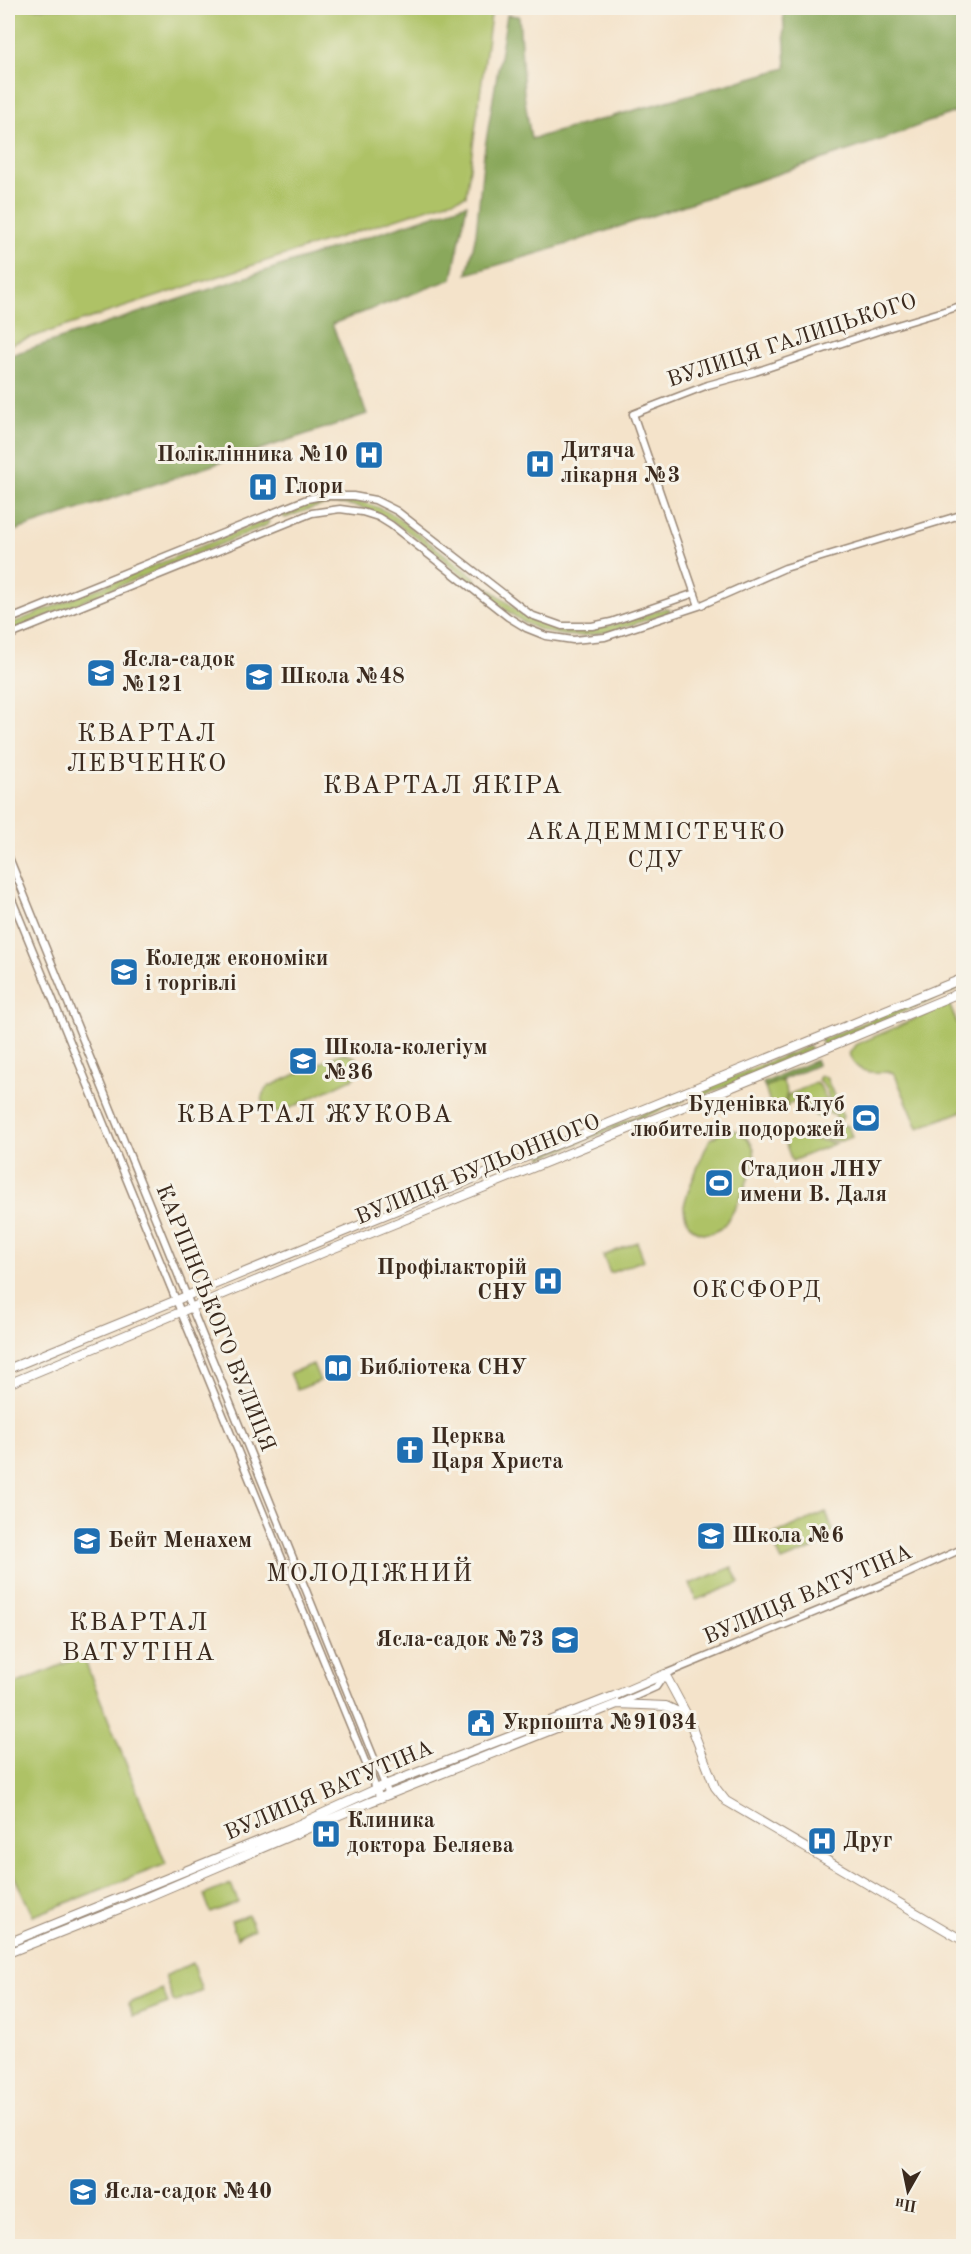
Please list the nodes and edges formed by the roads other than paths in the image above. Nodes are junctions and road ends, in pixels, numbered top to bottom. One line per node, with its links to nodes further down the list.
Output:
1 (963, 305): 3 (street, ВУЛИЦЯ ГАЛИЦЬКОГО)
2 (963, 514): 4 (street)
3 (694, 593): 4 (street); 5 (street)
4 (699, 606): 6 (street)
5 (8, 620)
6 (8, 636)
7 (8, 855): 13 (street, КАРПІНСЬКОГО ВУЛИЦЯ)
8 (8, 891): 14 (street, КАРПІНСЬКОГО ВУЛИЦЯ)
9 (963, 978): 11 (main road, ВУЛИЦЯ БУДЬОННОГО)
10 (963, 991): 12 (main road, ВУЛИЦЯ БУДЬОННОГО)
11 (687, 1093): 12 (main road); 13 (main road, ВУЛИЦЯ БУДЬОННОГО)
12 (691, 1104): 15 (main road, ВУЛИЦЯ БУДЬОННОГО)
13 (186, 1295): 14 (main road, ВУЛИЦЯ БУДЬОННОГО); 15 (street, КАРПІНСЬКОГО ВУЛИЦЯ)
14 (175, 1299): 16 (street, КАРПІНСЬКОГО ВУЛИЦЯ); 17 (main road, ВУЛИЦЯ БУДЬОННОГО)
15 (191, 1307): 16 (main road, ВУЛИЦЯ БУДЬОННОГО); 23 (street, КАРПІНСЬКОГО ВУЛИЦЯ)
16 (180, 1312): 18 (main road, ВУЛИЦЯ БУДЬОННОГО); 24 (street, КАРПІНСЬКОГО ВУЛИЦЯ)
17 (8, 1369)
18 (8, 1384)
19 (963, 1548): 20 (street, ВУЛИЦЯ ВАТУТІНА)
20 (665, 1674): 21 (street, ВУЛИЦЯ ВАТУТІНА); 22 (main road); 23 (main road, ВУЛИЦЯ ВАТУТІНА)
21 (617, 1704): 22 (main road); 25 (main road, ВУЛИЦЯ ВАТУТІНА)
22 (687, 1715): 27 (main road)
23 (385, 1785): 24 (main road, ВУЛИЦЯ ВАТУТІНА); 25 (street, КАРПІНСЬКОГО ВУЛИЦЯ)
24 (376, 1789): 26 (street, КАРПІНСЬКОГО ВУЛИЦЯ); 28 (main road, ВУЛИЦЯ ВАТУТІНА)
25 (389, 1795): 26 (main road, ВУЛИЦЯ ВАТУТІНА)
26 (380, 1798): 29 (main road, ВУЛИЦЯ ВАТУТІНА)
27 (963, 1941)
28 (8, 1943)
29 (8, 1953)

